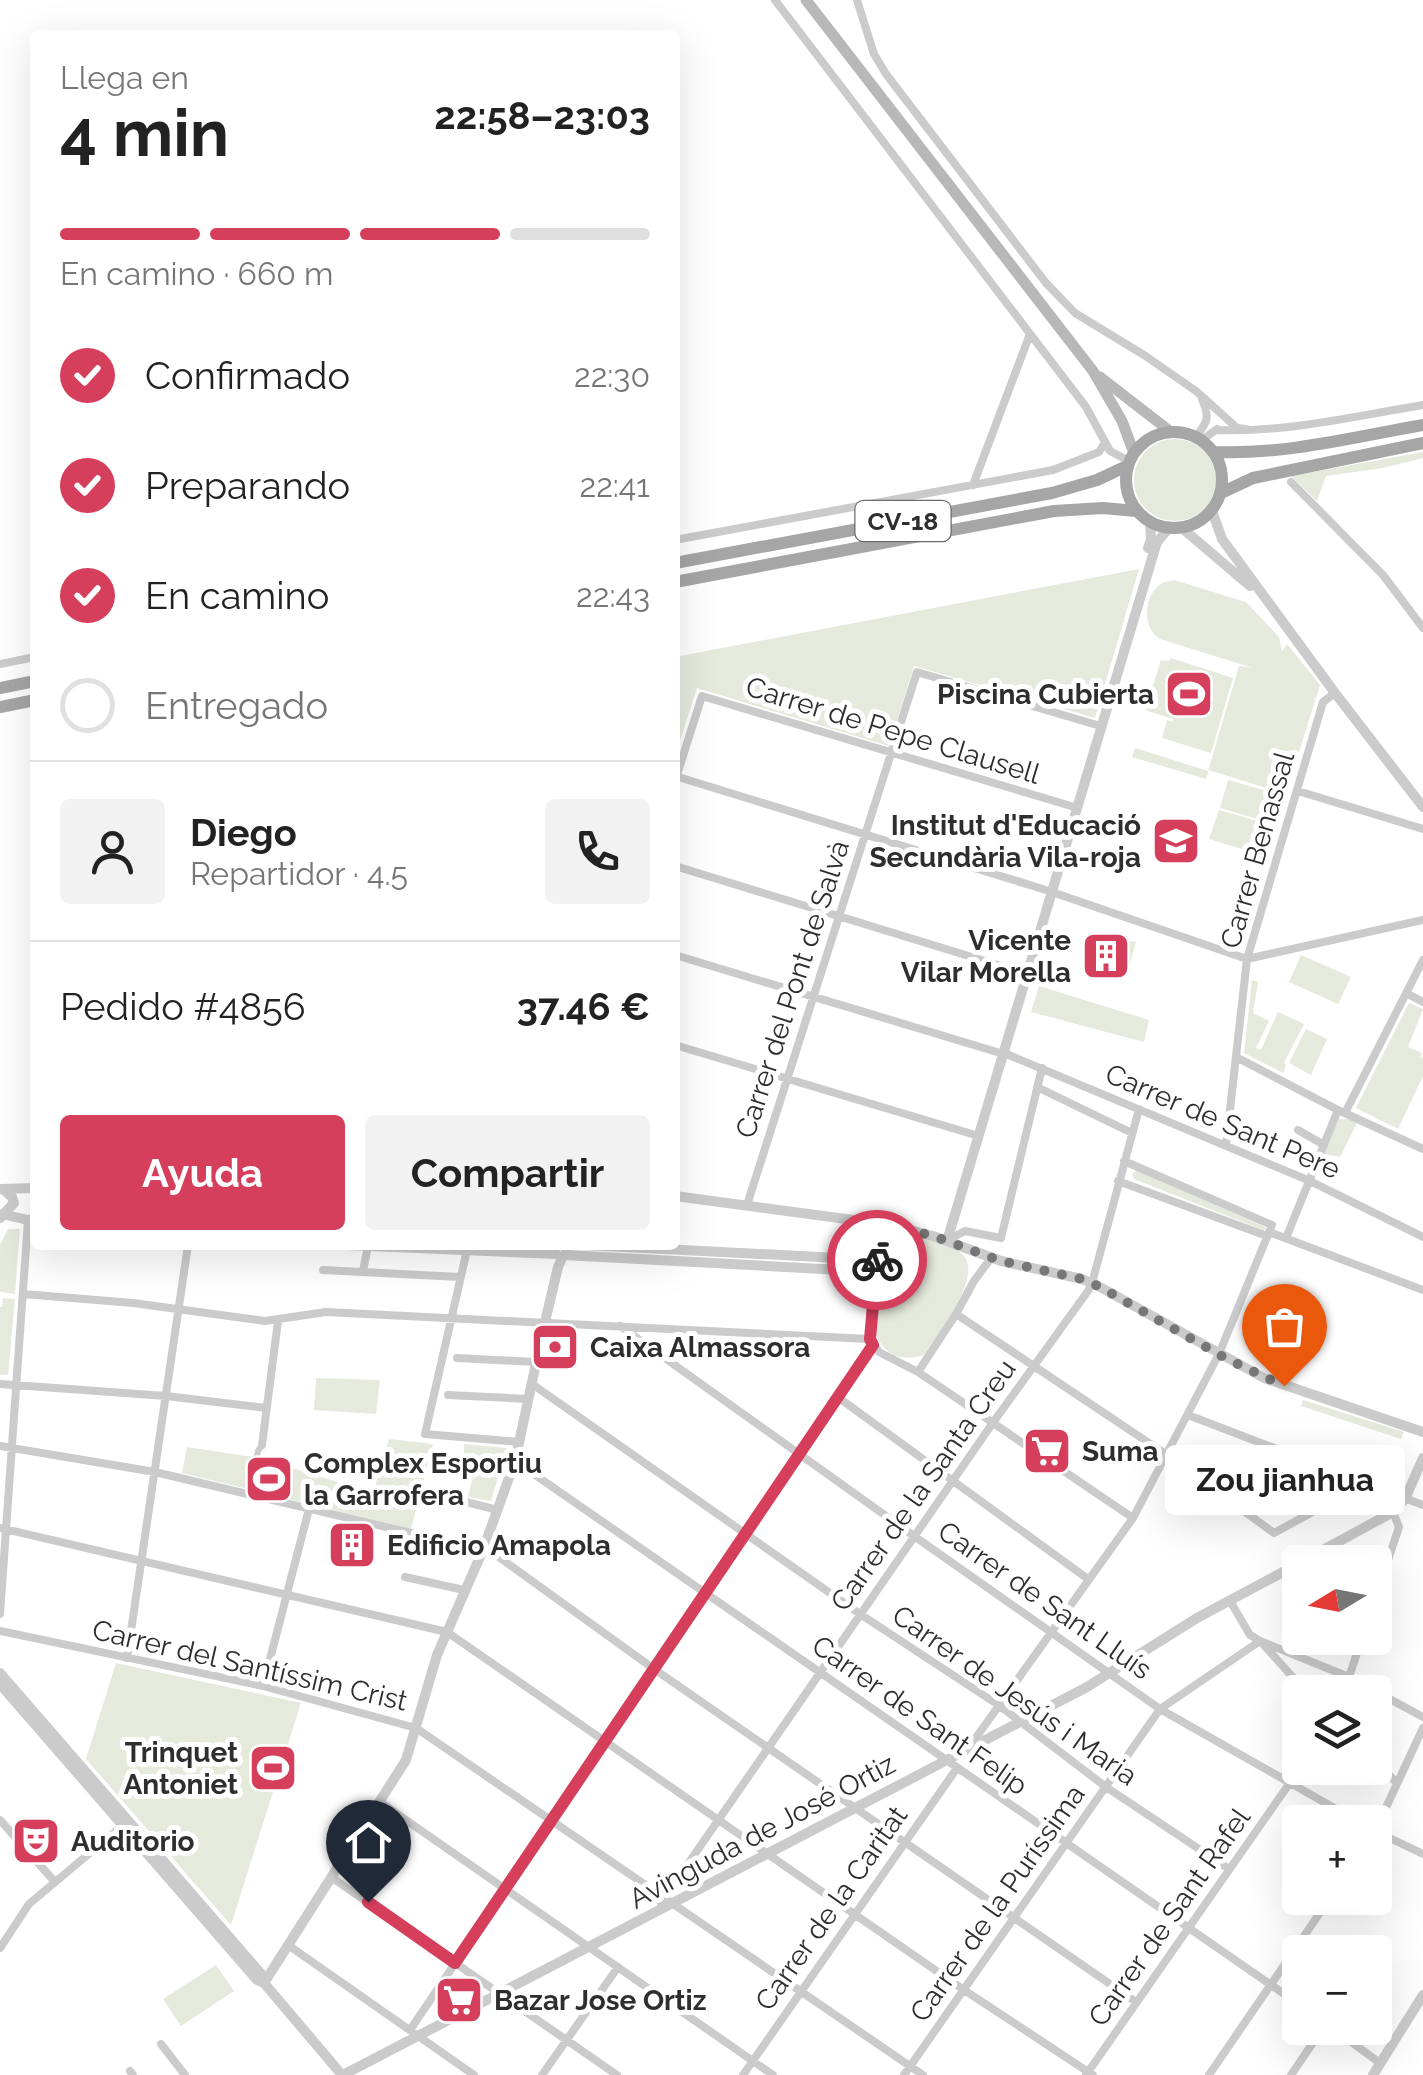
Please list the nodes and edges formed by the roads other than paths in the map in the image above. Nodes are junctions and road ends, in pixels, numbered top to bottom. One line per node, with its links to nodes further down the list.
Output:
1 (775, 0): 4 (street)
2 (806, 0): 5 (main road)
3 (857, 0): 6 (street)
4 (1030, 334): 16 (street); 20 (street)
5 (1093, 371): 13 (main road); 18 (main road)
6 (1200, 395): 8 (street); 9 (street)
7 (1423, 405): 11 (street)
8 (1223, 414): 9 (street); 11 (street); 12 (street)
9 (1207, 423): 14 (street)
10 (1423, 424): 17 (main road)
11 (1242, 428): 12 (street)
12 (1216, 430): 14 (street)
13 (1171, 432): 14 (main road); 18 (main road, CV-18)
14 (1199, 439): 17 (main road)
15 (1423, 443): 21 (main road)
16 (1104, 444): 18 (street); 20 (street)
17 (1214, 452): 21 (main road)
18 (1130, 460): 22 (main road); 27 (main road, CV-18)
19 (1291, 482): 30 (street)
20 (972, 485): 26 (street)
21 (1221, 493): 23 (main road)
22 (1136, 511): 24 (main road); 28 (main road, CV-18)
23 (1212, 511): 25 (main road); 29 (street)
24 (1150, 522): 25 (main road); 38 (street)
25 (1176, 528): 29 (street); 38 (street)
26 (680, 539)
27 (680, 562)
28 (680, 581)
29 (1265, 599): 35 (street)
30 (1423, 628)
31 (30, 659): 32 (street)
32 (0, 664)
33 (30, 682): 34 (main road)
34 (0, 688)
35 (1335, 694): 42 (street, Carrer Benassal); 44 (street)
36 (30, 701): 37 (main road)
37 (0, 707)
38 (1099, 726): 39 (street, Carrer del Pont de Salvà); 43 (street)
39 (891, 752): 40 (street, Carrer de Pepe Clausell); 43 (street, Carrer de Pepe Clausell); 46 (street, Carrer del Pont de Salvà)
40 (680, 765)
41 (680, 779): 46 (street)
42 (1298, 791): 45 (street); 52 (street, Carrer Benassal)
43 (1074, 807): 48 (street)
44 (1423, 808)
45 (1423, 829)
46 (865, 834): 48 (street); 49 (street, Carrer del Pont de Salvà)
47 (680, 868): 49 (street)
48 (1049, 891): 52 (street); 54 (street)
49 (839, 916): 54 (street); 56 (street, Carrer del Pont de Salvà)
50 (1423, 920): 52 (street)
51 (680, 956): 56 (street, Carrer de Sant Pere)
52 (1248, 959): 60 (street, Carrer Benassal)
53 (1423, 960): 55 (street)
54 (1024, 972): 59 (street)
55 (1406, 993): 57 (street); 65 (street)
56 (813, 996): 59 (street, Carrer de Sant Pere); 62 (street, Carrer del Pont de Salvà)
57 (1423, 1002)
58 (680, 1047): 62 (street)
59 (1000, 1052): 61 (street, Carrer de Sant Pere); 68 (street)
60 (1238, 1058): 65 (street); 70 (street, Carrer Benassal)
61 (1042, 1068): 63 (street); 64 (street, Carrer de Sant Pere)
62 (787, 1079): 68 (street); 79 (street, Carrer del Pont de Salvà)
63 (1038, 1087): 67 (street, Carrer de Sant Pere); 88 (street)
64 (1139, 1109): 67 (street, Carrer de la Santa Creu); 70 (street, Carrer de Sant Pere)
65 (1345, 1113): 69 (street); 71 (street)
66 (1298, 1130): 69 (street)
67 (1132, 1132): 72 (street, Carrer de la Santa Creu)
68 (975, 1136): 88 (street)
69 (1324, 1144): 74 (street)
70 (1226, 1146): 74 (street, Carrer de Sant Pere)
71 (1423, 1149)
72 (1124, 1161): 73 (street, Carrer de la Santa Creu); 84 (street)
73 (1118, 1181): 84 (street); 101 (street, Carrer de la Santa Creu)
74 (1310, 1181): 85 (street, Carrer de Sant Pere); 86 (street)
75 (30, 1188): 76 (street)
76 (1, 1189): 78 (street)
77 (680, 1197): 79 (street)
78 (13, 1204): 80 (street); 81 (street)
79 (747, 1206): 83 (street)
80 (1, 1215): 82 (street)
81 (30, 1216)
82 (30, 1218)
83 (891, 1225): 88 (street); 97 (street)
84 (1269, 1231): 86 (street); 111 (street)
85 (1423, 1237)
86 (1286, 1238): 102 (street)
87 (30, 1239): 103 (street)
88 (944, 1240): 95 (street)
89 (187, 1250): 104 (street)
90 (367, 1250): 99 (street)
91 (467, 1250): 100 (street)
92 (505, 1250): 94 (street)
93 (655, 1250): 96 (street)
94 (561, 1253): 96 (street); 108 (street)
95 (986, 1256): 101 (street); 105 (street)
96 (861, 1265): 97 (street)
97 (877, 1266): 110 (street)
98 (323, 1270): 99 (street)
99 (363, 1271): 100 (street)
100 (460, 1277): 106 (street)
101 (1092, 1283): 111 (street); 115 (street, Carrer de la Santa Creu)
102 (1423, 1290)
103 (22, 1294): 104 (street); 119 (street)
104 (178, 1311): 107 (street); 122 (street)
105 (956, 1314): 115 (street); 116 (street)
106 (452, 1318): 107 (street); 108 (street); 112 (street)
107 (278, 1321): 125 (street)
108 (544, 1322): 109 (street); 114 (street)
109 (620, 1326): 110 (street); 133 (street, Carrer de Sant Lluís)
110 (872, 1342): 116 (street); 123 (street)
111 (1218, 1354): 126 (street); 128 (street)
112 (442, 1357): 113 (street); 120 (street)
113 (457, 1358): 114 (street)
114 (536, 1362): 118 (street)
115 (1033, 1366): 127 (street, Carrer de la Santa Creu); 134 (street)
116 (918, 1372): 127 (street)
117 (0, 1384): 119 (street)
118 (532, 1384): 124 (street); 149 (street, Carrer de Jesús i Maria)
119 (16, 1385): 122 (street); 132 (street)
120 (434, 1395): 121 (street); 129 (street)
121 (448, 1395): 124 (street)
122 (166, 1396): 125 (street); 137 (street)
123 (839, 1398): 133 (street); 138 (street)
124 (528, 1399): 129 (street)
125 (266, 1408): 130 (street)
126 (1188, 1415): 134 (street); 139 (street)
127 (992, 1424): 138 (street, Carrer de la Santa Creu); 147 (street)
128 (1423, 1432)
129 (519, 1442): 136 (street)
130 (262, 1445): 141 (street)
131 (0, 1446): 132 (street)
132 (12, 1448): 137 (street); 148 (street)
133 (799, 1454): 149 (street); 150 (street, Carrer de Sant Lluís)
134 (1167, 1455): 139 (street); 147 (street)
135 (1423, 1458): 142 (street, Avinguda de José Ortiz)
136 (515, 1461): 145 (street); 159 (street, Carrer de Sant Felip)
137 (154, 1472): 141 (street); 154 (street)
138 (954, 1480): 150 (street, Carrer de la Santa Creu); 157 (street)
139 (1364, 1484): 142 (street)
140 (426, 1492): 145 (street)
141 (249, 1495): 144 (street)
142 (1405, 1499): 143 (street); 146 (street, Avinguda de José Ortiz)
143 (1423, 1505)
144 (309, 1510): 153 (street); 160 (street)
145 (498, 1510): 153 (street)
146 (1393, 1512): 151 (street, Avinguda de José Ortiz); 152 (street)
147 (1133, 1518): 157 (street)
148 (3, 1528): 154 (street); 162 (street)
149 (745, 1534): 159 (street); 163 (street, Carrer de Jesús i Maria)
150 (914, 1536): 163 (street, Carrer de la Santa Creu); 165 (street, Carrer de Sant Lluís)
151 (1333, 1545)
152 (1392, 1548)
153 (483, 1550): 158 (street); 169 (street)
154 (142, 1561): 160 (street); 168 (street)
155 (1282, 1573): 161 (street, Avinguda de José Ortiz)
156 (405, 1577): 158 (street)
157 (1088, 1579): 165 (street)
158 (464, 1590): 166 (street)
159 (706, 1593): 169 (street); 170 (street, Carrer de Sant Felip)
160 (287, 1594): 166 (street); 176 (street)
161 (1232, 1600): 167 (street); 172 (street, Avinguda de José Ortiz)
162 (0, 1614)
163 (860, 1614): 170 (street, Carrer de la Santa Creu); 178 (street, Carrer de Jesús i Maria)
164 (0, 1630): 168 (street, Carrer del Santíssim Crist)
165 (1051, 1630): 172 (street, Carrer de Sant Lluís); 178 (street)
166 (446, 1632): 182 (street); 184 (street)
167 (1260, 1641): 173 (street); 174 (street); 179 (street, Carrer de la Puríssima)
168 (127, 1658): 176 (street, Carrer del Santíssim Crist)
169 (654, 1669): 184 (street); 185 (street)
170 (820, 1672): 185 (street, Carrer de la Santa Creu); 187 (street, Carrer de Sant Felip)
171 (0, 1673): 202 (street)
172 (1110, 1673): 179 (street, Carrer de Sant Lluís); 181 (street, Avinguda de José Ortiz)
173 (1291, 1675)
174 (1344, 1675)
175 (0, 1684): 202 (street)
176 (263, 1686): 182 (street, Carrer del Santíssim Crist)
177 (1392, 1700): 180 (street)
178 (1000, 1706): 181 (street, Carrer de Jesús i Maria); 186 (street)
179 (1160, 1709): 190 (street, Carrer de Sant Lluís); 194 (street, Carrer de la Puríssima)
180 (1423, 1717)
181 (1021, 1721): 186 (street, Avinguda de José Ortiz); 194 (street, Carrer de Jesús i Maria)
182 (416, 1728): 195 (street); 201 (street, Carrer del Santíssim Crist)
183 (1423, 1728): 191 (street)
184 (605, 1741): 200 (street); 201 (street)
185 (768, 1747): 198 (street); 200 (street, Carrer de la Santa Creu)
186 (968, 1749): 187 (street, Avinguda de José Ortiz)
187 (946, 1760): 188 (street, Carrer de Sant Felip); 198 (street, Avinguda de José Ortiz)
188 (958, 1768): 204 (street, Carrer de la Caritat); 205 (street, Carrer de Sant Felip)
189 (1392, 1777): 191 (street)
190 (1282, 1780)
191 (1398, 1783): 197 (street)
192 (1288, 1785): 208 (street, Carrer de Sant Rafel)
193 (1291, 1785): 196 (street, Carrer de Sant Lluís)
194 (1106, 1786): 205 (street, Carrer de la Puríssima); 208 (street, Carrer de Jesús i Maria)
195 (380, 1802): 209 (street); 211 (street)
196 (1328, 1805)
197 (1387, 1805)
198 (855, 1808): 204 (street); 206 (street, Avinguda de José Ortiz)
199 (0, 1820): 210 (street)
200 (718, 1820): 206 (street); 212 (street, Carrer de la Santa Creu)
201 (551, 1821): 211 (street); 212 (street, Carrer del Santíssim Crist)
202 (125, 1823): 210 (street); 222 (street)
203 (1392, 1839): 207 (street)
204 (904, 1842): 213 (street, Carrer de la Caritat); 215 (street)
205 (1066, 1843): 215 (street, Carrer de la Puríssima); 216 (street, Carrer de Sant Felip)
206 (768, 1853): 212 (street, Avinguda de José Ortiz); 213 (street)
207 (1423, 1854)
208 (1229, 1869): 216 (street, Carrer de Sant Rafel)
209 (331, 1877): 217 (street); 220 (street)
210 (56, 1882): 219 (street)
211 (505, 1889): 218 (street); 220 (street)
212 (668, 1901): 218 (street, Avinguda de José Ortiz); 225 (street, Carrer del Santíssim Crist)
213 (855, 1914): 224 (street); 225 (street, Carrer de la Caritat)
214 (1318, 1915): 223 (street)
215 (1013, 1920): 224 (street, Carrer de la Puríssima); 229 (street)
216 (1188, 1928): 223 (street, Carrer de Sant Felip); 229 (street, Carrer de Sant Rafel)
217 (288, 1945): 222 (street); 230 (street)
218 (588, 1947): 221 (street); 227 (street, Avinguda de José Ortiz)
219 (0, 1948)
220 (455, 1963): 227 (street); 230 (street)
221 (618, 1967): 231 (street); 235 (street)
222 (264, 1983): 240 (street)
223 (1270, 1984): 226 (street, Carrer de Sant Felip); 248 (street)
224 (964, 1990): 237 (street, Carrer de la Puríssima); 238 (street)
225 (801, 1991): 235 (street, Carrer de la Caritat); 237 (street, Carrer del Santíssim Crist)
226 (1282, 1992)
227 (499, 1994): 230 (street, Avinguda de José Ortiz); 231 (street)
228 (1423, 1995): 236 (street)
229 (1136, 2002): 238 (street, Carrer de Sant Rafel)
230 (414, 2033): 240 (street, Avinguda de José Ortiz); 241 (street)
231 (566, 2040): 242 (street); 243 (street)
232 (162, 2044): 239 (street)
233 (1311, 2045): 249 (street)
234 (1355, 2045): 236 (street)
235 (753, 2061): 244 (street, Carrer de la Caritat); 245 (street)
236 (1380, 2063): 250 (street)
237 (910, 2066): 246 (street, Carrer de la Puríssima); 247 (street, Carrer del Santíssim Crist)
238 (1089, 2074)
239 (185, 2075)
240 (342, 2075)
241 (474, 2075)
242 (542, 2075)
243 (617, 2075)
244 (743, 2075)
245 (773, 2075)
246 (904, 2075)
247 (923, 2075)
248 (1208, 2075)
249 (1291, 2075)
250 (1373, 2075)

